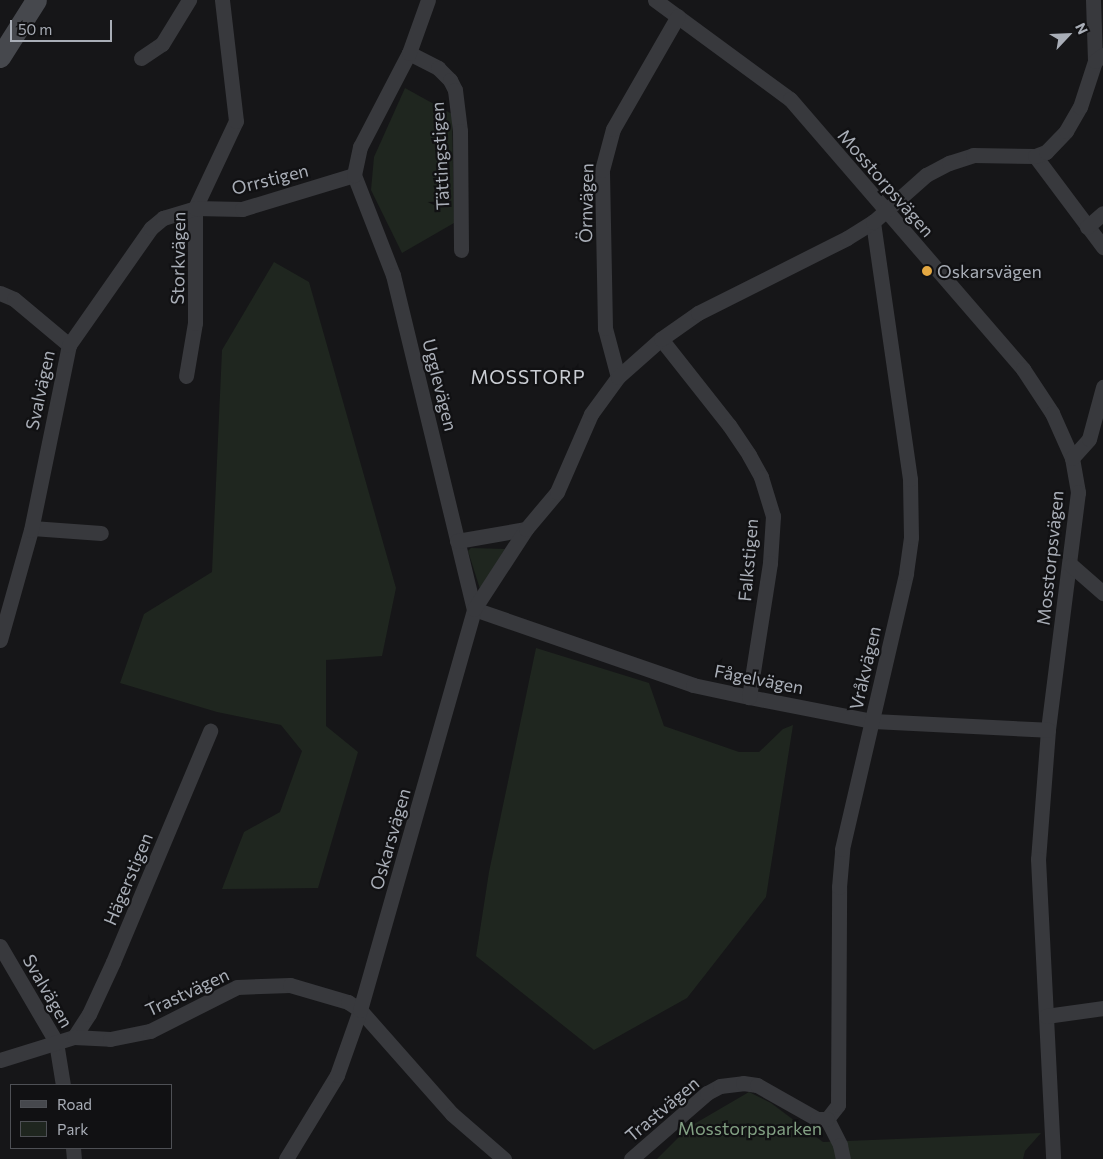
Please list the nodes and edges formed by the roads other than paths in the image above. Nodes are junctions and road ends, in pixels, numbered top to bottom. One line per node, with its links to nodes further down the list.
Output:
1 (30, 0): 9 (main road)
2 (36, 0): 9 (main road)
3 (189, 0): 12 (street)
4 (222, 0): 16 (street, Storkvägen)
5 (428, 0): 10 (street)
6 (655, 0): 8 (street, Mosstorpsvägen)
7 (1093, 0): 13 (street)
8 (678, 16): 17 (street, Mosstorpsvägen); 27 (street, Örnvägen)
9 (19, 25): 11 (main road)
10 (409, 53): 15 (street); 22 (street, Tättingstigen)
11 (0, 57)
12 (141, 58)
13 (1099, 58): 14 (street)
14 (1035, 156): 17 (street, Oskarsvägen); 20 (street)
15 (354, 174): 16 (street, Orrstigen); 33 (street, Ugglevägen)
16 (195, 208): 25 (street, Orrstigen); 26 (street, Storkvägen)
17 (885, 212): 19 (street, Oskarsvägen); 29 (street, Mosstorpsvägen)
18 (1103, 213): 20 (street)
19 (872, 222): 24 (street, Oskarsvägen); 40 (street, Vråkvägen)
20 (1087, 227): 21 (street)
21 (1103, 247)
22 (461, 250)
23 (0, 293): 25 (street, Svalvägen)
24 (662, 339): 27 (street, Oskarsvägen); 39 (street, Falkstigen)
25 (69, 345): 30 (street, Svalvägen)
26 (186, 376)
27 (618, 377): 31 (street, Oskarsvägen)
28 (1103, 387): 29 (street)
29 (1072, 458): 34 (street, Mosstorpsvägen)
30 (32, 528): 32 (street); 36 (street, Svalvägen)
31 (526, 529): 33 (street); 37 (street, Oskarsvägen)
32 (101, 533)
33 (458, 541): 37 (street, Ugglevägen)
34 (1071, 565): 35 (street); 41 (street, Mosstorpsvägen)
35 (1103, 593)
36 (5, 602): 38 (street, Svalvägen)
37 (474, 609): 39 (street, Fågelvägen); 45 (street, Oskarsvägen)
38 (0, 640)
39 (749, 697): 40 (street, Fågelvägen)
40 (873, 720): 41 (street, Fågelvägen); 51 (street, Vråkvägen)
41 (1048, 730): 46 (street, Mosstorpsvägen)
42 (210, 732): 47 (street, Hägerstigen)
43 (0, 946): 48 (street, Svalvägen)
44 (1103, 1008): 46 (street)
45 (360, 1010): 47 (street, Trastvägen); 52 (street, Oskarsvägen); 53 (street, Trastvägen)
46 (1046, 1016): 56 (street, Mosstorpsvägen)
47 (74, 1037): 48 (street, Trastvägen)
48 (56, 1042): 49 (street, Trastvägen); 50 (street, Svalvägen)
49 (0, 1060)
50 (63, 1084)
51 (827, 1119): 54 (street, Trastvägen); 55 (street)
52 (286, 1159)
53 (504, 1159)
54 (631, 1159)
55 (843, 1159)
56 (1053, 1159)

